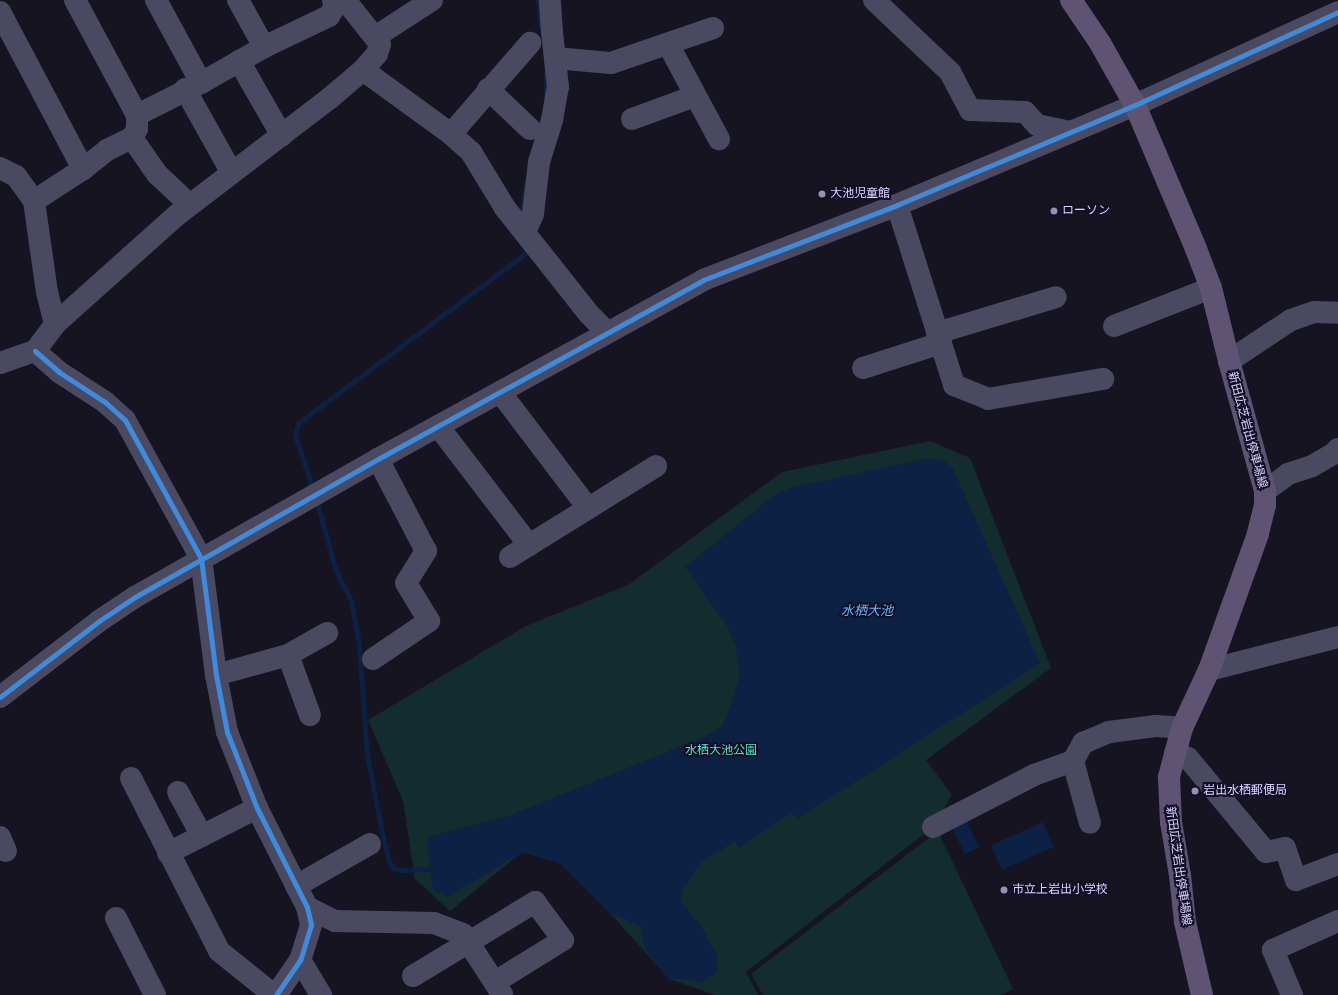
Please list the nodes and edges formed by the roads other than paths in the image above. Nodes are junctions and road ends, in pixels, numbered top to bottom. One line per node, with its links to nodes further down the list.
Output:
1 (75, 0): 24 (street)
2 (156, 0): 20 (street)
3 (238, 0): 16 (street)
4 (333, 0): 16 (street)
5 (345, 0): 13 (street)
6 (432, 0): 13 (street)
7 (874, 0): 27 (street)
8 (1072, 0): 23 (main road, 新田広芝岩出停車場線)
9 (554, 1): 17 (street)
10 (0, 12): 33 (street)
11 (1338, 12): 23 (street)
12 (712, 28): 15 (street)
13 (375, 37): 19 (street)
14 (530, 43): 21 (street)
15 (668, 44): 17 (street); 22 (street)
16 (264, 47): 18 (street)
17 (555, 58): 38 (street)
18 (239, 62): 20 (street); 29 (street)
19 (363, 70): 28 (street); 29 (street)
20 (193, 86): 24 (street); 34 (street)
21 (488, 90): 26 (street); 28 (street)
22 (695, 96): 25 (street); 31 (street)
23 (1135, 105): 27 (street); 39 (main road, 新田広芝岩出停車場線)
24 (137, 115): 30 (street)
25 (632, 119)
26 (530, 129)
27 (1070, 132): 37 (street)
28 (451, 134): 38 (street)
29 (282, 136): 34 (street)
30 (132, 138): 33 (street); 36 (street)
31 (719, 139)
32 (0, 168): 35 (street)
33 (83, 169): 35 (street)
34 (232, 173): 36 (street)
35 (34, 201): 42 (street)
36 (190, 205): 42 (street)
37 (897, 205): 44 (street); 45 (street)
38 (525, 232): 44 (street)
39 (1211, 288): 43 (street); 47 (main road, 新田広芝岩出停車場線)
40 (1056, 297): 45 (street)
41 (1338, 313): 47 (street)
42 (55, 324): 46 (street)
43 (1114, 326)
44 (608, 332): 51 (street)
45 (939, 338): 49 (street); 50 (street)
46 (35, 351): 48 (street); 60 (street)
47 (1229, 361): 56 (main road, 新田広芝岩出停車場線)
48 (0, 363)
49 (863, 368)
50 (1103, 379)
51 (500, 392): 52 (street); 57 (street)
52 (438, 426): 54 (street); 58 (street)
53 (1338, 449): 56 (street)
54 (378, 459): 60 (street); 64 (street)
55 (656, 466): 57 (street)
56 (1265, 491): 65 (main road, 新田広芝岩出停車場線)
57 (588, 508): 58 (street)
58 (529, 545): 59 (street)
59 (510, 557)
60 (201, 558): 66 (street); 67 (street)
61 (327, 633): 63 (street)
62 (1338, 637): 65 (street)
63 (288, 655): 66 (street); 68 (street)
64 (373, 659)
65 (1210, 670): 69 (main road, 新田広芝岩出停車場線)
66 (216, 675): 74 (street)
67 (0, 697)
68 (310, 715)
69 (1182, 728): 70 (main road, 新田広芝岩出停車場線); 71 (street)
70 (1175, 753): 80 (street); 92 (main road, 新田広芝岩出停車場線)
71 (1073, 762): 75 (street); 76 (street)
72 (131, 778): 79 (street)
73 (178, 792): 77 (street)
74 (257, 808): 77 (street); 81 (street)
75 (1090, 823)
76 (933, 827)
77 (202, 836): 79 (street)
78 (370, 844): 81 (street)
79 (168, 852): 90 (street)
80 (1338, 864)
81 (296, 886): 82 (street)
82 (307, 907): 85 (street); 86 (street)
83 (116, 918): 89 (street)
84 (1338, 921): 93 (street)
85 (468, 943): 87 (street); 88 (street); 88 (street)
86 (300, 960): 90 (street); 91 (street)
87 (413, 976)
88 (499, 989)
89 (154, 995)
90 (275, 995)
91 (321, 995)
92 (1202, 995)
93 (1292, 995)

